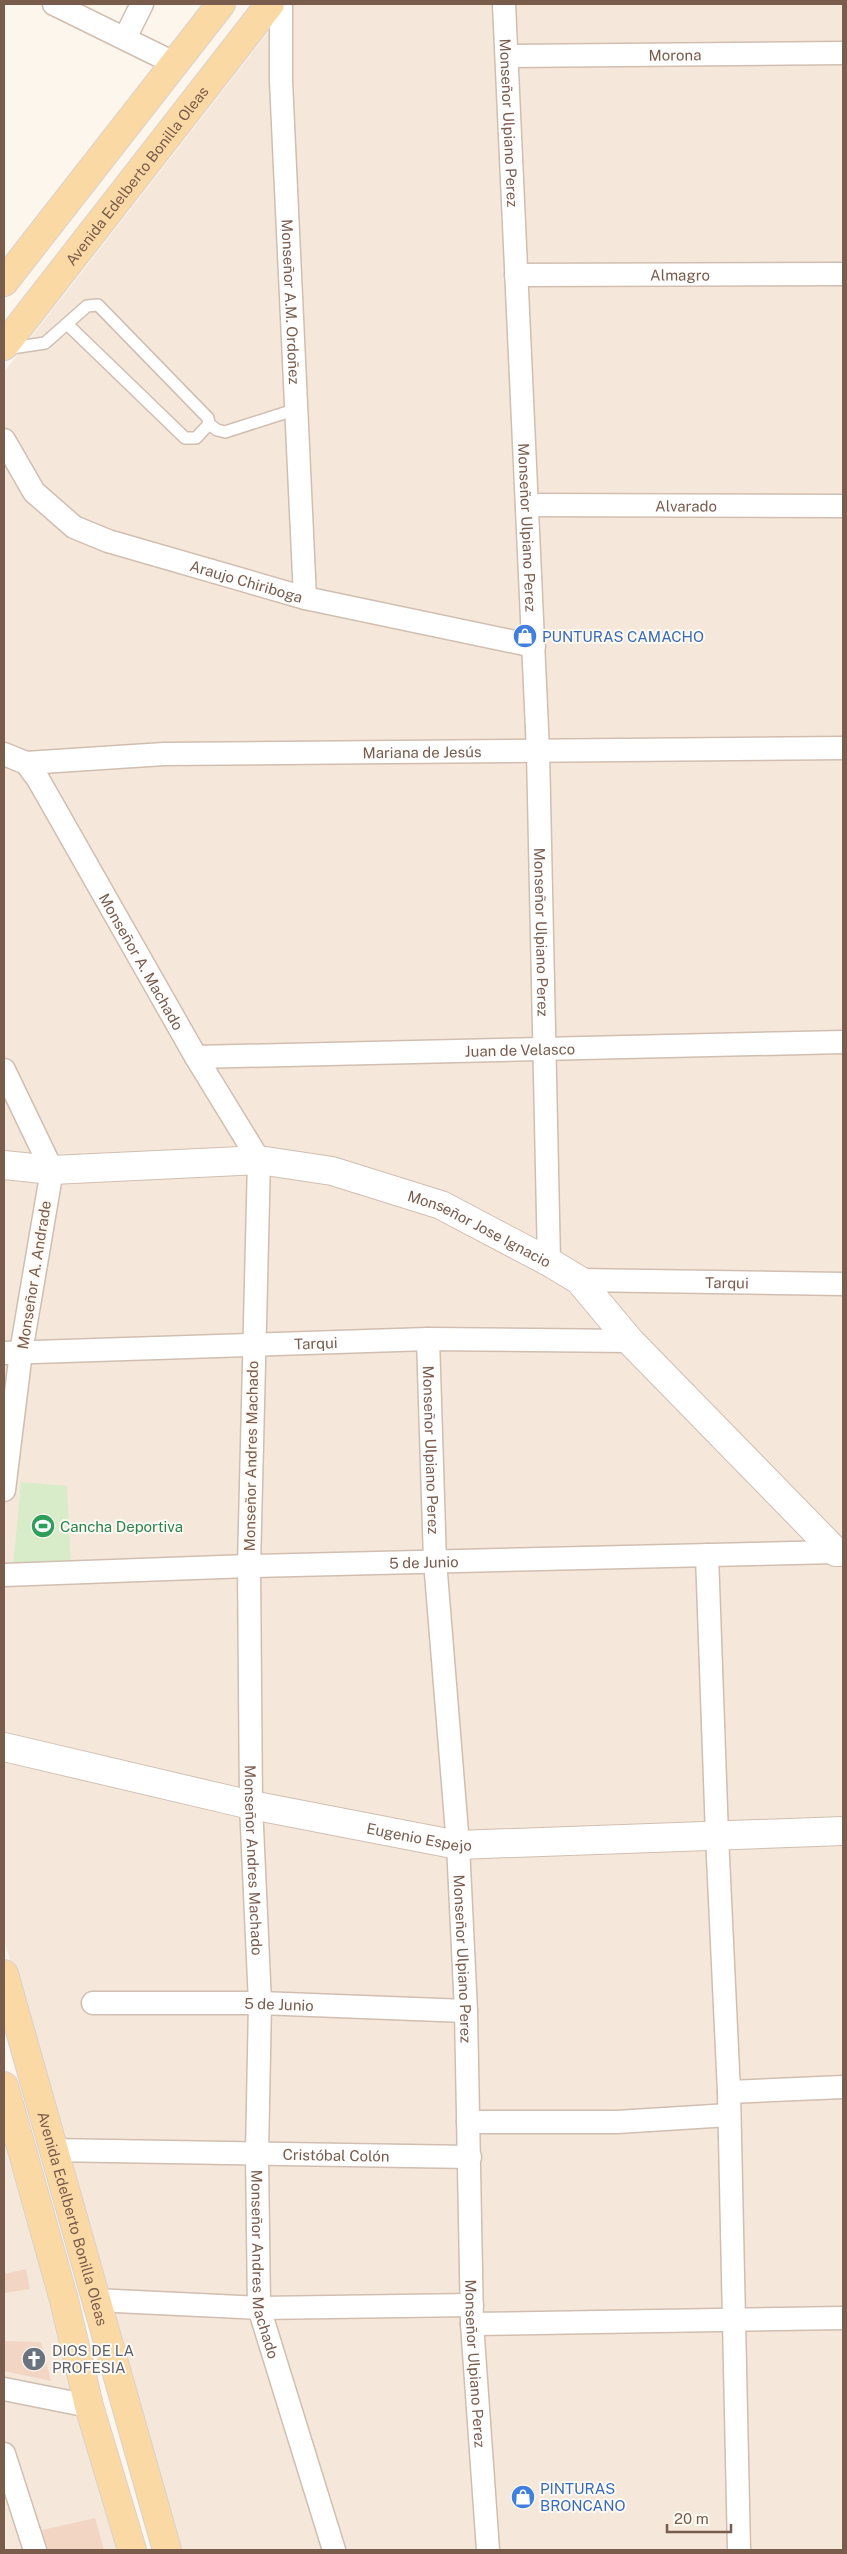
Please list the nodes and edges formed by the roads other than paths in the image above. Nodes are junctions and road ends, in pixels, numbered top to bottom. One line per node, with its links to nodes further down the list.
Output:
1 (54, 4): 7 (street)
2 (142, 4): 7 (street)
3 (221, 4): 10 (main road)
4 (270, 4): 15 (main road, Avenida Edelberto Bonilla Oleas)
5 (281, 4): 17 (street, Monseñor A.M. Ordoñez)
6 (504, 4): 9 (street, Monseñor Ulpiano Perez)
7 (125, 38): 10 (street)
8 (843, 53): 9 (street, Morona)
9 (506, 56): 12 (street, Monseñor Ulpiano Perez)
10 (176, 64): 13 (main road)
11 (843, 274): 12 (street, Almagro)
12 (516, 275): 20 (street, Monseñor Ulpiano Perez)
13 (4, 282)
14 (68, 324): 16 (lane); 18 (lane); 18 (lane)
15 (4, 346)
16 (4, 350)
17 (297, 408): 18 (lane); 22 (street, Monseñor A.M. Ordoñez)
18 (210, 424)
19 (4, 440): 22 (street, Araujo Chiriboga)
20 (527, 505): 21 (street, Alvarado); 23 (street, Monseñor Ulpiano Perez)
21 (843, 506)
22 (305, 598): 23 (street, Araujo Chiriboga)
23 (534, 646): 25 (street, Monseñor Ulpiano Perez)
24 (843, 748): 25 (street, Mariana de Jesús)
25 (538, 751): 27 (street, Mariana de Jesús); 29 (street, Monseñor Ulpiano Perez)
26 (4, 754): 27 (street, Mariana de Jesús)
27 (26, 763): 30 (street, Monseñor A. Machado)
28 (843, 1042): 29 (street, Juan de Velasco)
29 (544, 1049): 30 (street, Juan de Velasco); 35 (street, Monseñor Ulpiano Perez)
30 (196, 1057): 32 (street, Monseñor A. Machado)
31 (4, 1070): 34 (street)
32 (259, 1160): 34 (street, Monseñor Jose Ignacio); 35 (street, Monseñor Jose Ignacio); 40 (street, Monseñor Andres Machado)
33 (4, 1164): 34 (street, Monseñor Jose Ignacio)
34 (52, 1170): 41 (street, Monseñor A. Andrade)
35 (549, 1262): 36 (street, Monseñor Jose Ignacio)
36 (579, 1280): 37 (street, Tarqui); 39 (street, Monseñor Jose Ignacio)
37 (843, 1284)
38 (428, 1339): 39 (street, Tarqui); 40 (street, Tarqui); 45 (street, Monseñor Ulpiano Perez)
39 (630, 1341): 43 (street, Monseñor Jose Ignacio)
40 (254, 1346): 41 (street, Tarqui); 46 (street, Monseñor Andres Machado)
41 (13, 1352): 42 (street, Monseñor A. Andrade)
42 (4, 1490)
43 (840, 1552): 44 (street, 5 de Junio)
44 (707, 1555): 45 (street, 5 de Junio); 51 (street)
45 (435, 1561): 46 (street, 5 de Junio); 52 (street, Monseñor Ulpiano Perez)
46 (249, 1566): 47 (street, 5 de Junio); 49 (street, Monseñor Andres Machado)
47 (5, 1576)
48 (4, 1747): 49 (street, Eugenio Espejo)
49 (251, 1806): 52 (street, Eugenio Espejo); 55 (street, Monseñor Andres Machado)
50 (843, 1831): 51 (street, Eugenio Espejo)
51 (717, 1836): 52 (street, Eugenio Espejo); 59 (street)
52 (458, 1846): 56 (street, Monseñor Ulpiano Perez)
53 (4, 1974): 62 (main road, Avenida Edelberto Bonilla Oleas)
54 (93, 2003): 55 (street, 5 de Junio)
55 (260, 2003): 56 (street, 5 de Junio); 63 (street, Monseñor Andres Machado)
56 (466, 2010): 61 (street, Monseñor Ulpiano Perez)
57 (4, 2086): 71 (main road, Avenida Edelberto Bonilla Oleas)
58 (843, 2086): 59 (street)
59 (729, 2092): 60 (street)
60 (729, 2115): 61 (street); 69 (street)
61 (468, 2122): 64 (street, Monseñor Ulpiano Perez)
62 (52, 2150): 63 (street, Cristóbal Colón); 65 (main road, Avenida Edelberto Bonilla Oleas)
63 (257, 2154): 64 (street, Cristóbal Colón); 66 (street, Monseñor Andres Machado)
64 (470, 2157): 67 (street, Monseñor Ulpiano Perez)
65 (95, 2300): 66 (street); 75 (main road, Avenida Edelberto Bonilla Oleas)
66 (259, 2308): 67 (street); 76 (street, Monseñor Andres Machado)
67 (472, 2315): 69 (street); 77 (street, Monseñor Ulpiano Perez)
68 (843, 2318): 69 (street)
69 (736, 2321): 78 (street)
70 (4, 2389): 71 (street)
71 (89, 2406): 74 (main road, Avenida Edelberto Bonilla Oleas)
72 (4, 2454): 73 (street)
73 (35, 2550)
74 (132, 2550)
75 (167, 2550)
76 (334, 2550)
77 (488, 2550)
78 (739, 2550)

